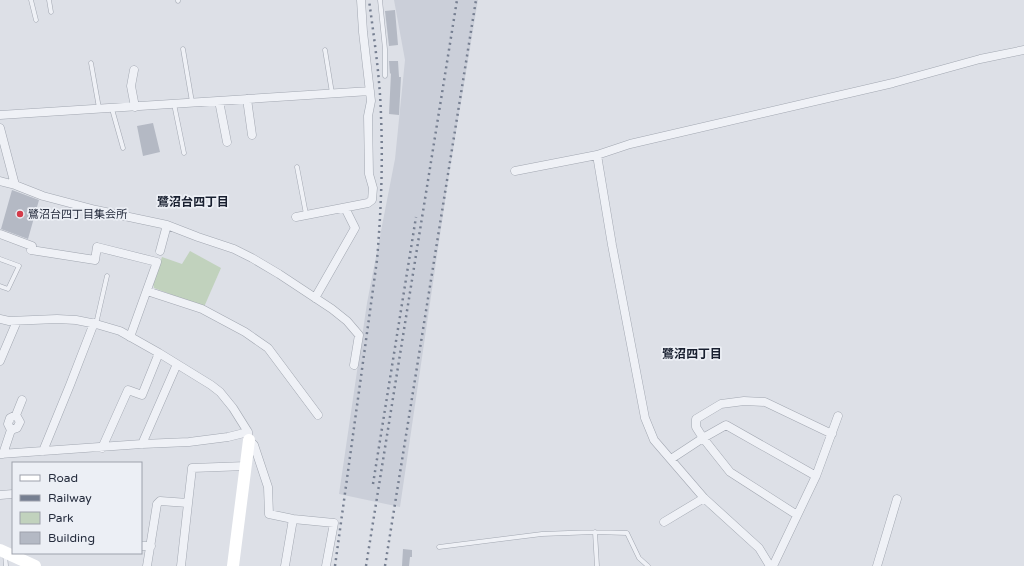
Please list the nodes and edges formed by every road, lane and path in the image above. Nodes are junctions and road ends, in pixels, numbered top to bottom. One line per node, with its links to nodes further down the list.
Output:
1 (31, 0): 6 (lane)
2 (49, 0): 5 (lane)
3 (361, 0): 13 (street)
4 (380, 0): 12 (lane)
5 (50, 12)
6 (36, 20)
7 (183, 49): 17 (lane)
8 (325, 50): 14 (lane)
9 (1024, 50): 28 (street)
10 (91, 63): 20 (lane)
11 (134, 70): 19 (street)
12 (385, 76)
13 (370, 91): 14 (street); 33 (street)
14 (332, 93): 15 (street)
15 (247, 99): 16 (street); 24 (street)
16 (219, 101): 17 (street); 25 (street)
17 (192, 102): 18 (street)
18 (173, 104): 19 (street); 27 (lane)
19 (135, 107): 21 (street)
20 (99, 109): 21 (street); 22 (street)
21 (112, 109): 26 (lane)
22 (0, 115)
23 (1, 132): 32 (street)
24 (252, 135)
25 (227, 142)
26 (123, 148)
27 (184, 153)
28 (597, 155): 30 (street); 62 (street)
29 (297, 167): 34 (lane)
30 (515, 172)
31 (0, 181): 32 (street)
32 (15, 185): 36 (street)
33 (345, 208): 34 (street); 43 (street)
34 (306, 214): 35 (street)
35 (296, 217)
36 (167, 224): 38 (street); 43 (street)
37 (0, 234): 42 (street)
38 (160, 251)
39 (0, 259): 41 (lane)
40 (108, 276): 46 (lane)
41 (0, 286)
42 (147, 290): 47 (street); 53 (street)
43 (315, 298): 51 (street)
44 (0, 319): 45 (street)
45 (17, 321): 46 (street); 49 (street)
46 (95, 324): 47 (street); 60 (street)
47 (130, 337): 48 (street)
48 (159, 353): 50 (street); 59 (street)
49 (0, 361)
50 (177, 364): 56 (street); 58 (street)
51 (354, 365)
52 (22, 400): 61 (street)
53 (318, 415)
54 (838, 416): 55 (street)
55 (832, 434): 57 (street); 64 (street)
56 (248, 436): 58 (street); 63 (street); 71 (street)
57 (703, 438): 62 (street); 64 (street); 70 (street)
58 (142, 444): 59 (street)
59 (102, 448): 60 (street)
60 (42, 451): 61 (street)
61 (1, 454)
62 (671, 459): 67 (street)
63 (246, 466): 69 (street); 82 (street)
64 (816, 476): 70 (street)
65 (12, 494): 66 (street)
66 (0, 495)
67 (704, 498): 72 (street); 87 (street)
68 (897, 499): 89 (street)
69 (188, 503): 75 (street); 81 (street)
70 (798, 515): 88 (street)
71 (293, 519): 83 (street); 84 (street)
72 (664, 522)
73 (595, 532): 76 (lane); 85 (lane); 86 (lane)
74 (142, 546): 75 (street)
75 (151, 546): 80 (street)
76 (439, 547)
77 (4, 552): 78 (lane); 79 (street)
78 (6, 566)
79 (35, 566)
80 (147, 566)
81 (181, 566)
82 (233, 566)
83 (285, 566)
84 (326, 566)
85 (597, 566)
86 (648, 566)
87 (770, 566)
88 (773, 566)
89 (877, 566)

